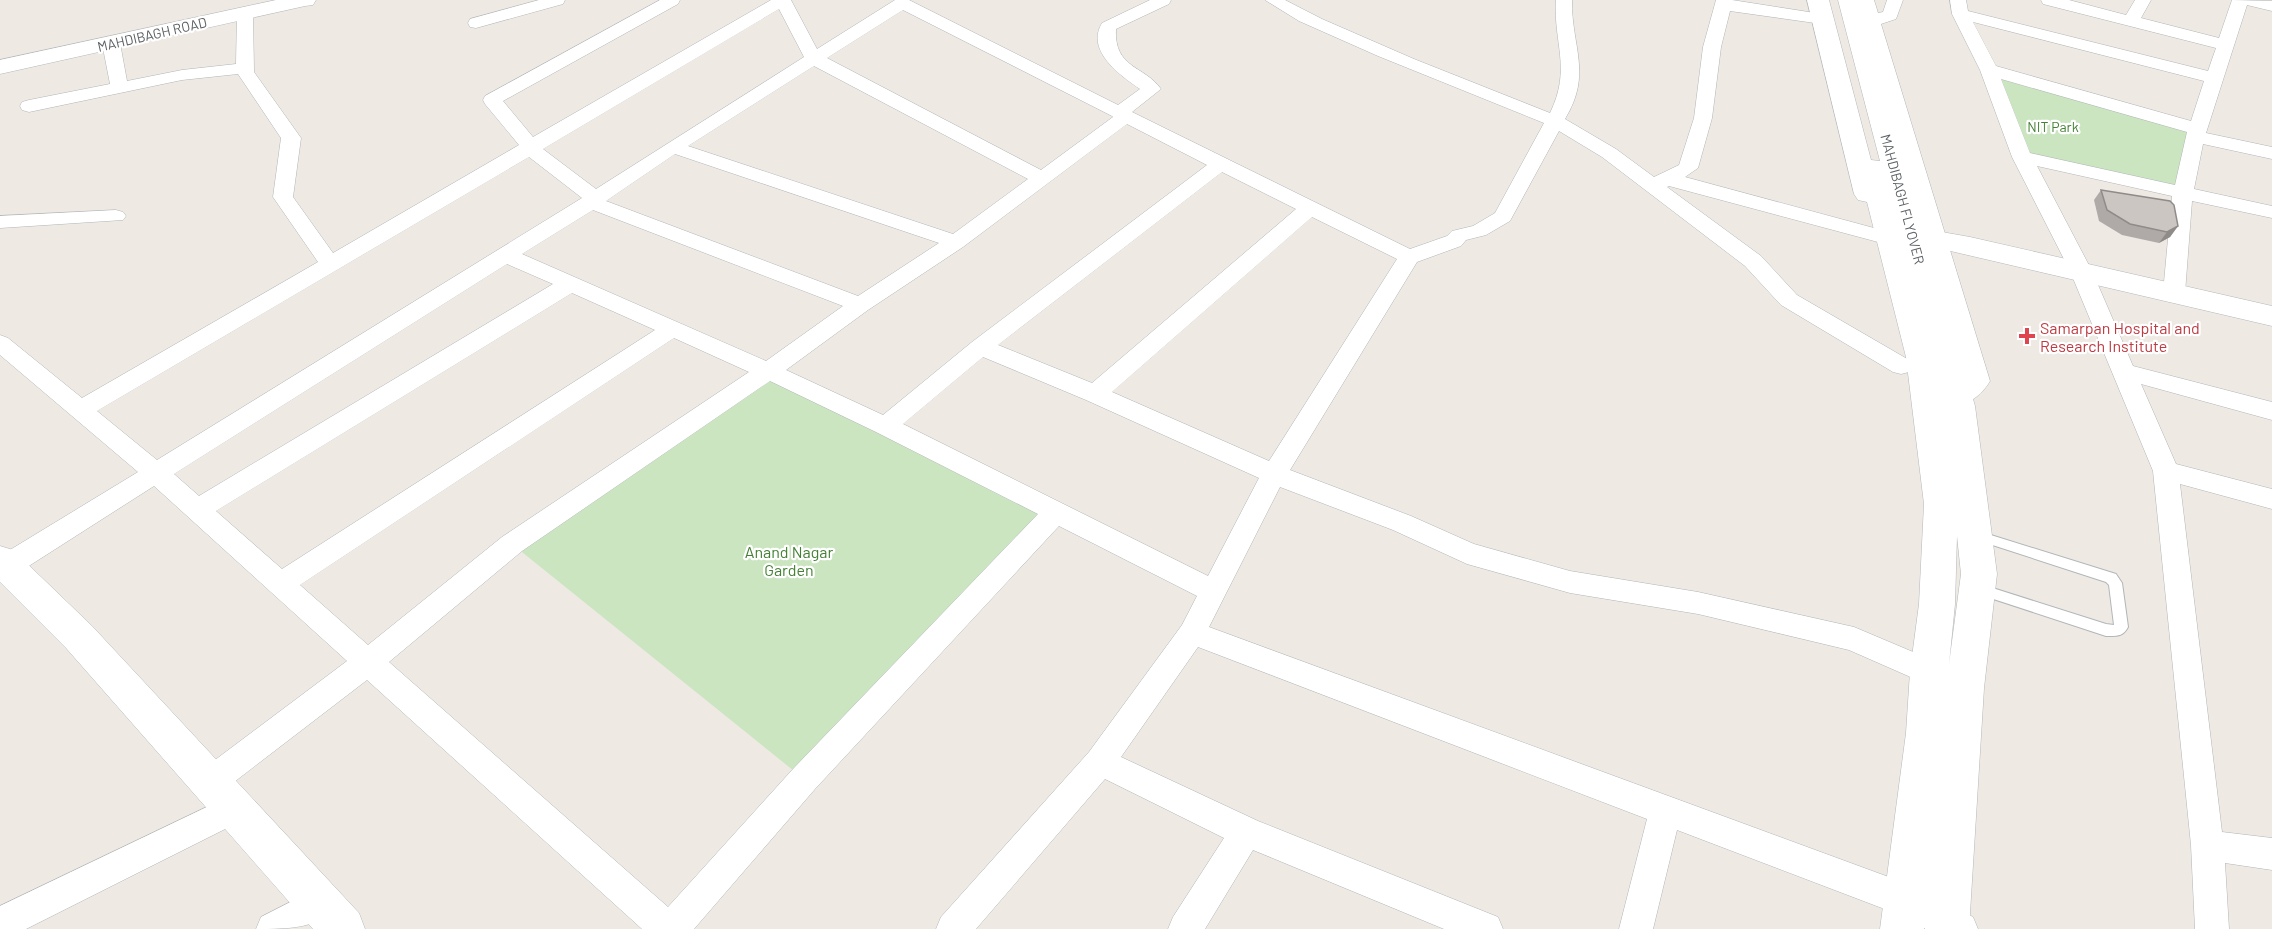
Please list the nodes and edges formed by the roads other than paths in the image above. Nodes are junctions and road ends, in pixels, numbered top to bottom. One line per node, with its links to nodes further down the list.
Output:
1 (305, 0): 20 (main road, MAHDIBAGH ROAD)
2 (557, 0): 23 (street)
3 (672, 0): 36 (street)
4 (783, 0): 26 (street); 36 (street)
5 (1163, 0): 33 (street)
6 (1273, 0): 34 (street)
7 (1564, 0): 34 (street)
8 (1849, 0): 63 (main road, MAHDIBAGH FLYOVER)
9 (1866, 0): 21 (street)
10 (1895, 0): 21 (street)
11 (2049, 0): 22 (street)
12 (2143, 0): 22 (street)
13 (2240, 0): 25 (street)
14 (2248, 0): 18 (street)
15 (906, 1): 26 (street); 33 (street)
16 (1723, 2): 17 (street); 42 (street)
17 (1824, 6): 49 (main road); 63 (main road, MAHDIBAGH FLYOVER)
18 (2272, 6)
19 (1959, 7): 29 (street); 30 (street)
20 (245, 13): 24 (main road, MAHDIBAGH ROAD); 28 (street)
21 (1872, 21): 50 (street)
22 (2131, 21): 25 (street)
23 (476, 23)
24 (111, 43): 27 (main road, MAHDIBAGH ROAD); 31 (street)
25 (2225, 45): 30 (street)
26 (813, 58): 37 (street); 41 (street)
27 (0, 67)
28 (245, 68): 31 (street); 54 (street)
29 (1989, 70): 35 (street); 39 (street)
30 (2214, 78): 35 (street)
31 (120, 88): 32 (street)
32 (29, 106)
33 (1123, 115): 40 (street); 41 (street)
34 (1555, 121): 42 (street); 53 (street)
35 (2196, 133): 38 (street); 43 (street)
36 (531, 147): 44 (street); 54 (street)
37 (673, 147): 44 (street); 51 (street)
38 (2272, 153)
39 (2022, 157): 43 (street); 55 (street)
40 (1219, 165): 45 (street); 62 (street)
41 (1043, 179): 51 (street)
42 (1660, 182): 49 (street); 63 (street)
43 (2183, 192): 46 (street); 57 (street)
44 (594, 201): 52 (street); 58 (street)
45 (1309, 209): 53 (street); 66 (street)
46 (2272, 212)
47 (116, 216): 48 (street)
48 (0, 222)
49 (1878, 236): 63 (main road)
50 (1936, 239): 55 (main road); 67 (street)
51 (956, 242): 58 (street)
52 (506, 255): 56 (street); 72 (street)
53 (1409, 257): 73 (street)
54 (330, 264): 68 (street)
55 (2081, 271): 57 (main road); 65 (street)
56 (570, 284): 60 (street); 75 (street)
57 (2174, 293): 59 (main road)
58 (860, 305): 64 (street)
59 (2272, 316)
60 (672, 328): 64 (street); 79 (street)
61 (0, 343): 68 (street)
62 (980, 347): 66 (street); 70 (street)
63 (1924, 366): 67 (main road, MAHDIBAGH FLYOVER); 84 (main road)
64 (768, 371): 70 (street); 83 (street)
65 (2124, 372): 69 (street); 71 (street)
66 (1095, 394): 73 (street)
67 (1957, 398): 77 (main road, MAHDIBAGH FLYOVER)
68 (80, 410): 72 (street)
69 (2272, 411)
70 (885, 426): 76 (street)
71 (2166, 471): 74 (street); 90 (street)
72 (156, 473): 75 (street); 78 (street)
73 (1274, 474): 81 (street); 84 (street)
74 (2272, 499)
75 (197, 510): 79 (street)
76 (1056, 512): 81 (street); 98 (street)
77 (1974, 535): 80 (main road, MAHDIBAGH FLYOVER); 80 (lane)
78 (2, 565): 87 (main road)
79 (280, 584): 83 (street)
80 (1977, 588): 85 (main road, MAHDIBAGH FLYOVER)
81 (1213, 591): 82 (street)
82 (1192, 633): 86 (street); 88 (street)
83 (368, 662): 87 (street); 98 (street)
84 (1929, 672): 85 (street); 92 (main road)
85 (1965, 688): 96 (main road, MAHDIBAGH FLYOVER)
86 (1100, 762): 89 (street); 99 (street)
87 (222, 796): 93 (main road); 95 (street)
88 (1666, 809): 92 (street); 102 (street)
89 (1246, 832): 94 (street); 100 (street)
90 (2207, 845): 91 (street); 103 (street)
91 (2272, 854)
92 (1903, 915): 96 (street)
93 (331, 916): 97 (street)
94 (1431, 919): 101 (street)
95 (0, 924)
96 (1952, 927)
97 (273, 929)
98 (669, 929)
99 (954, 929)
100 (1185, 929)
101 (1486, 929)
102 (1636, 929)
103 (2212, 929)

